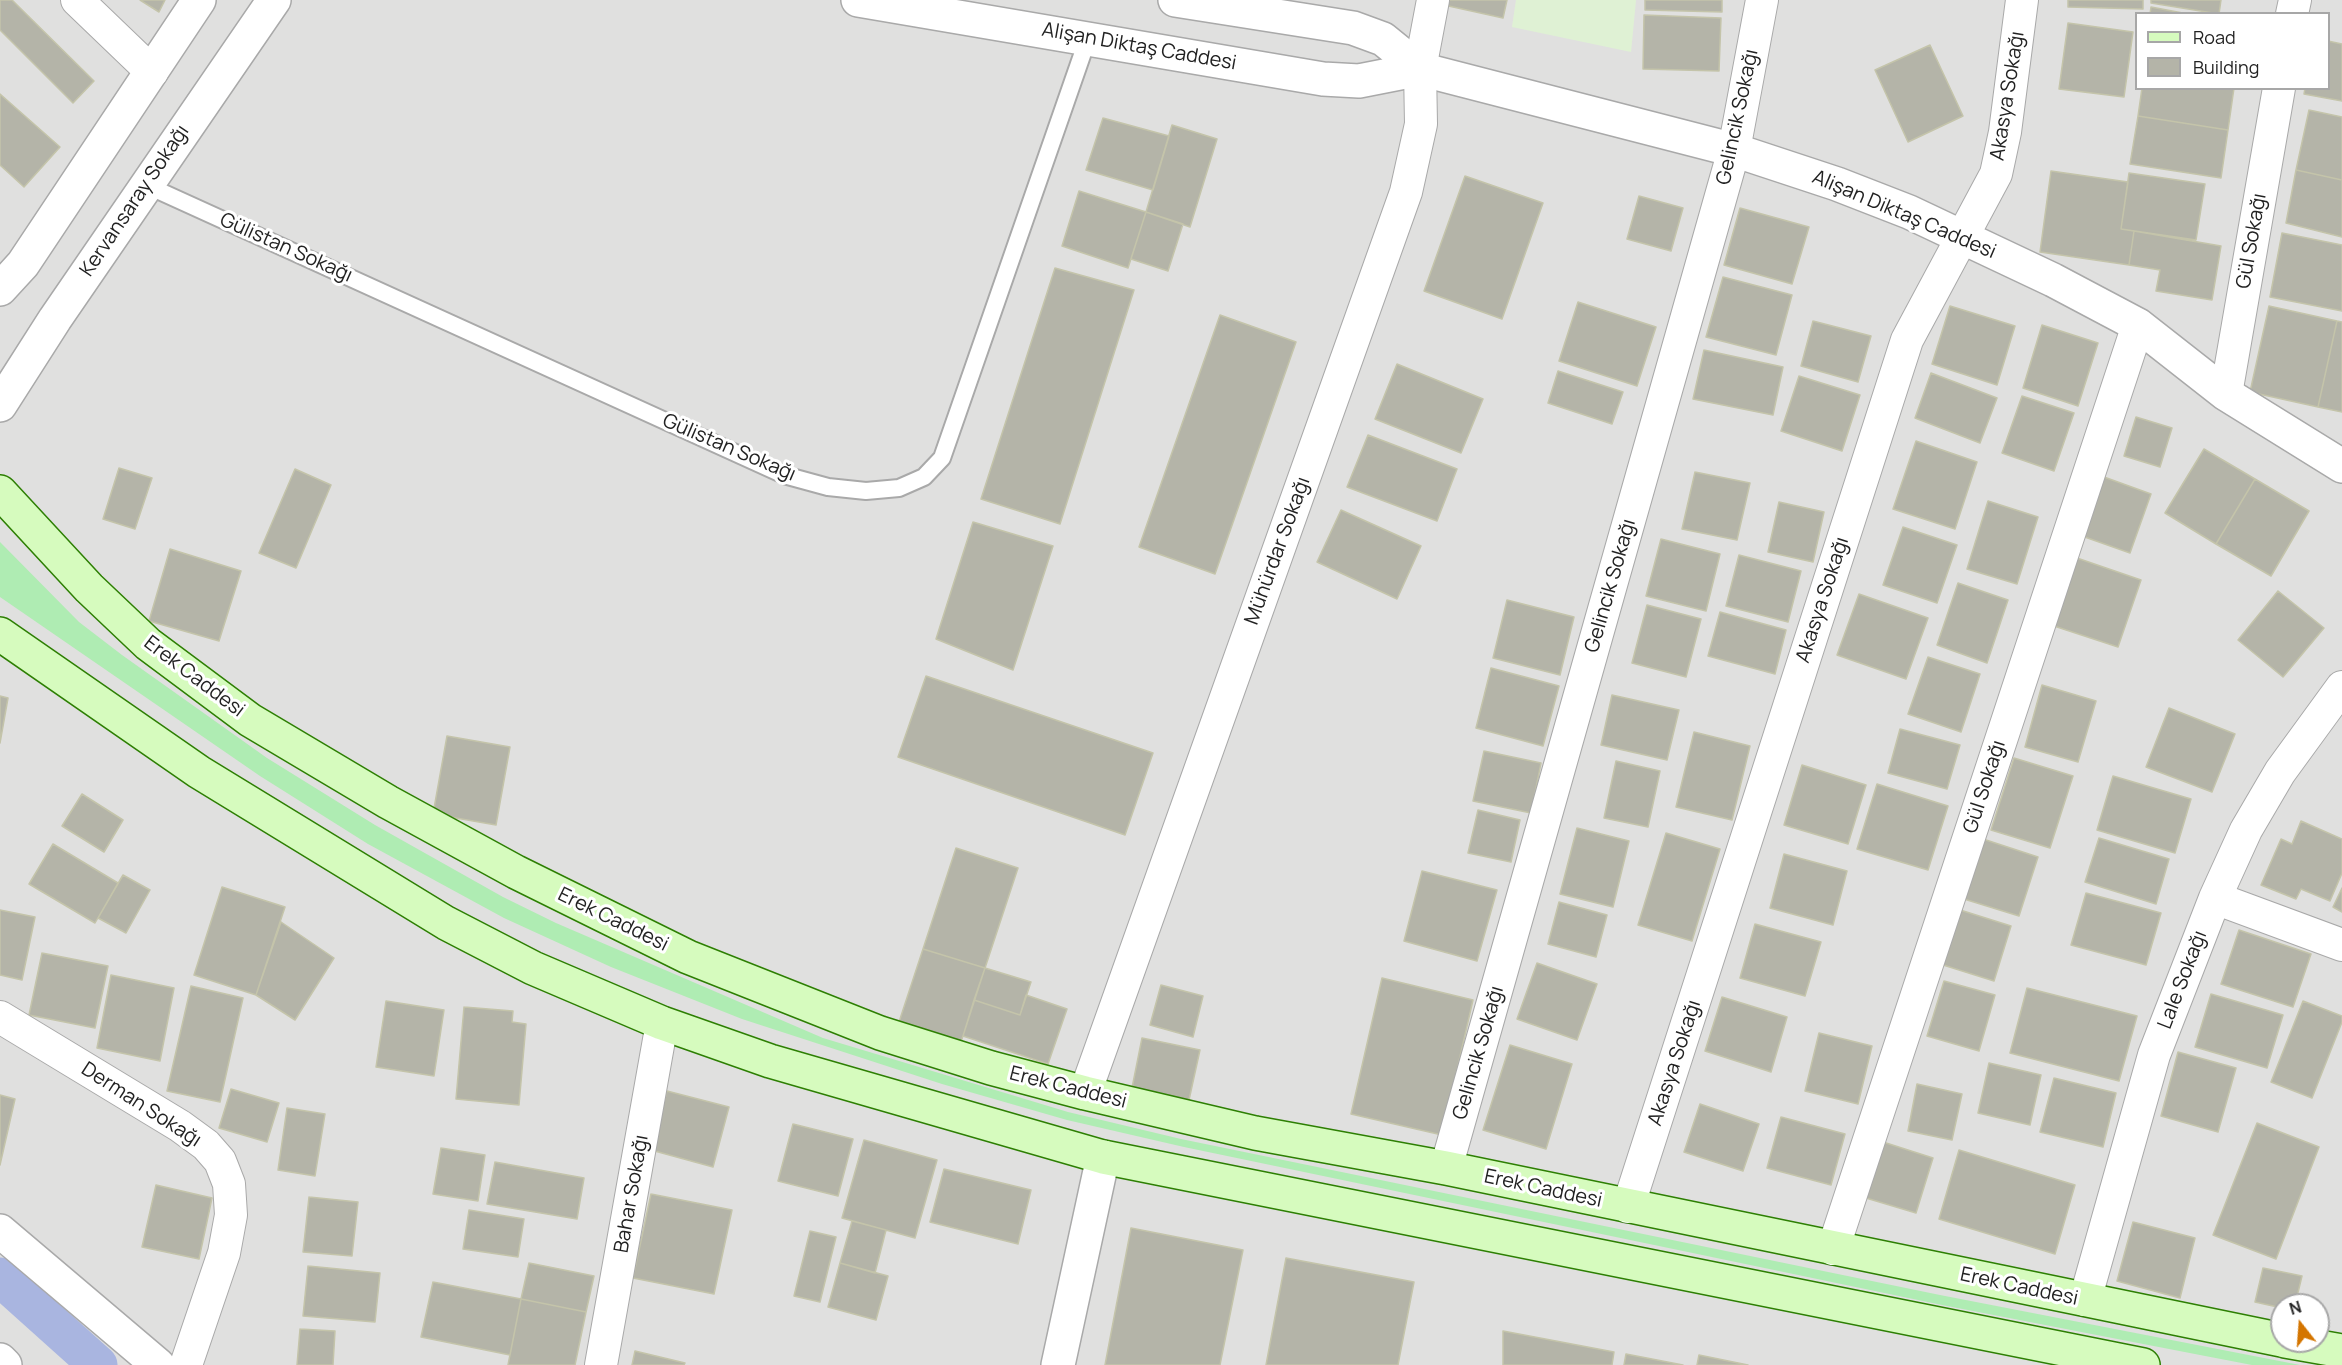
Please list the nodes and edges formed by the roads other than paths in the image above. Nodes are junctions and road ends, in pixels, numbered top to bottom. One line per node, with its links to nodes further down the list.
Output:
1 (77, 0): 11 (street)
2 (199, 0): 11 (street)
3 (274, 0): 14 (street, Kervansaray Sokağı)
4 (858, 0): 9 (street, Alişan Diktaş Caddesi)
5 (1174, 0): 10 (street, Alişan Diktaş Caddesi)
6 (1433, 0): 10 (street, Mühürdar Sokağı)
7 (1762, 0): 13 (street, Gelincik Sokağı)
8 (2022, 0): 15 (street, Akasya Sokağı)
9 (1088, 38): 10 (street, Alişan Diktaş Caddesi); 14 (lane, Gülistan Sokağı)
10 (1420, 69): 13 (street, Alişan Diktaş Caddesi); 28 (street, Mühürdar Sokağı)
11 (152, 72): 16 (street)
12 (2279, 90): 18 (street, Gül Sokağı)
13 (1734, 150): 15 (street, Alişan Diktaş Caddesi); 30 (street, Gelincik Sokağı)
14 (146, 184): 19 (street, Kervansaray Sokağı)
15 (1961, 236): 17 (street, Alişan Diktaş Caddesi); 31 (street, Akasya Sokağı)
16 (0, 289)
17 (2138, 325): 18 (street, Alişan Diktaş Caddesi); 33 (street, Gül Sokağı)
18 (2226, 393): 20 (street, Alişan Diktaş Caddesi)
19 (0, 405)
20 (2342, 466)
21 (0, 492): 28 (main road, Erek Caddesi)
22 (0, 634): 27 (main road)
23 (2342, 687): 24 (street, Lale Sokağı)
24 (2215, 898): 25 (street); 34 (street, Lale Sokağı)
25 (2342, 945)
26 (0, 1017): 39 (street, Derman Sokağı)
27 (662, 1023): 29 (main road); 40 (street, Bahar Sokağı)
28 (1085, 1093): 30 (main road, Erek Caddesi)
29 (1103, 1157): 41 (street); 42 (main road)
30 (1446, 1168): 31 (main road, Erek Caddesi)
31 (1628, 1207): 33 (main road, Erek Caddesi)
32 (0, 1231): 38 (street)
33 (1833, 1248): 34 (main road, Erek Caddesi)
34 (2085, 1300): 35 (main road, Erek Caddesi)
35 (2270, 1338)
36 (0, 1360): 37 (street)
37 (5, 1365)
38 (158, 1365)
39 (186, 1365)
40 (602, 1365)
41 (1058, 1365)
42 (2143, 1365)

